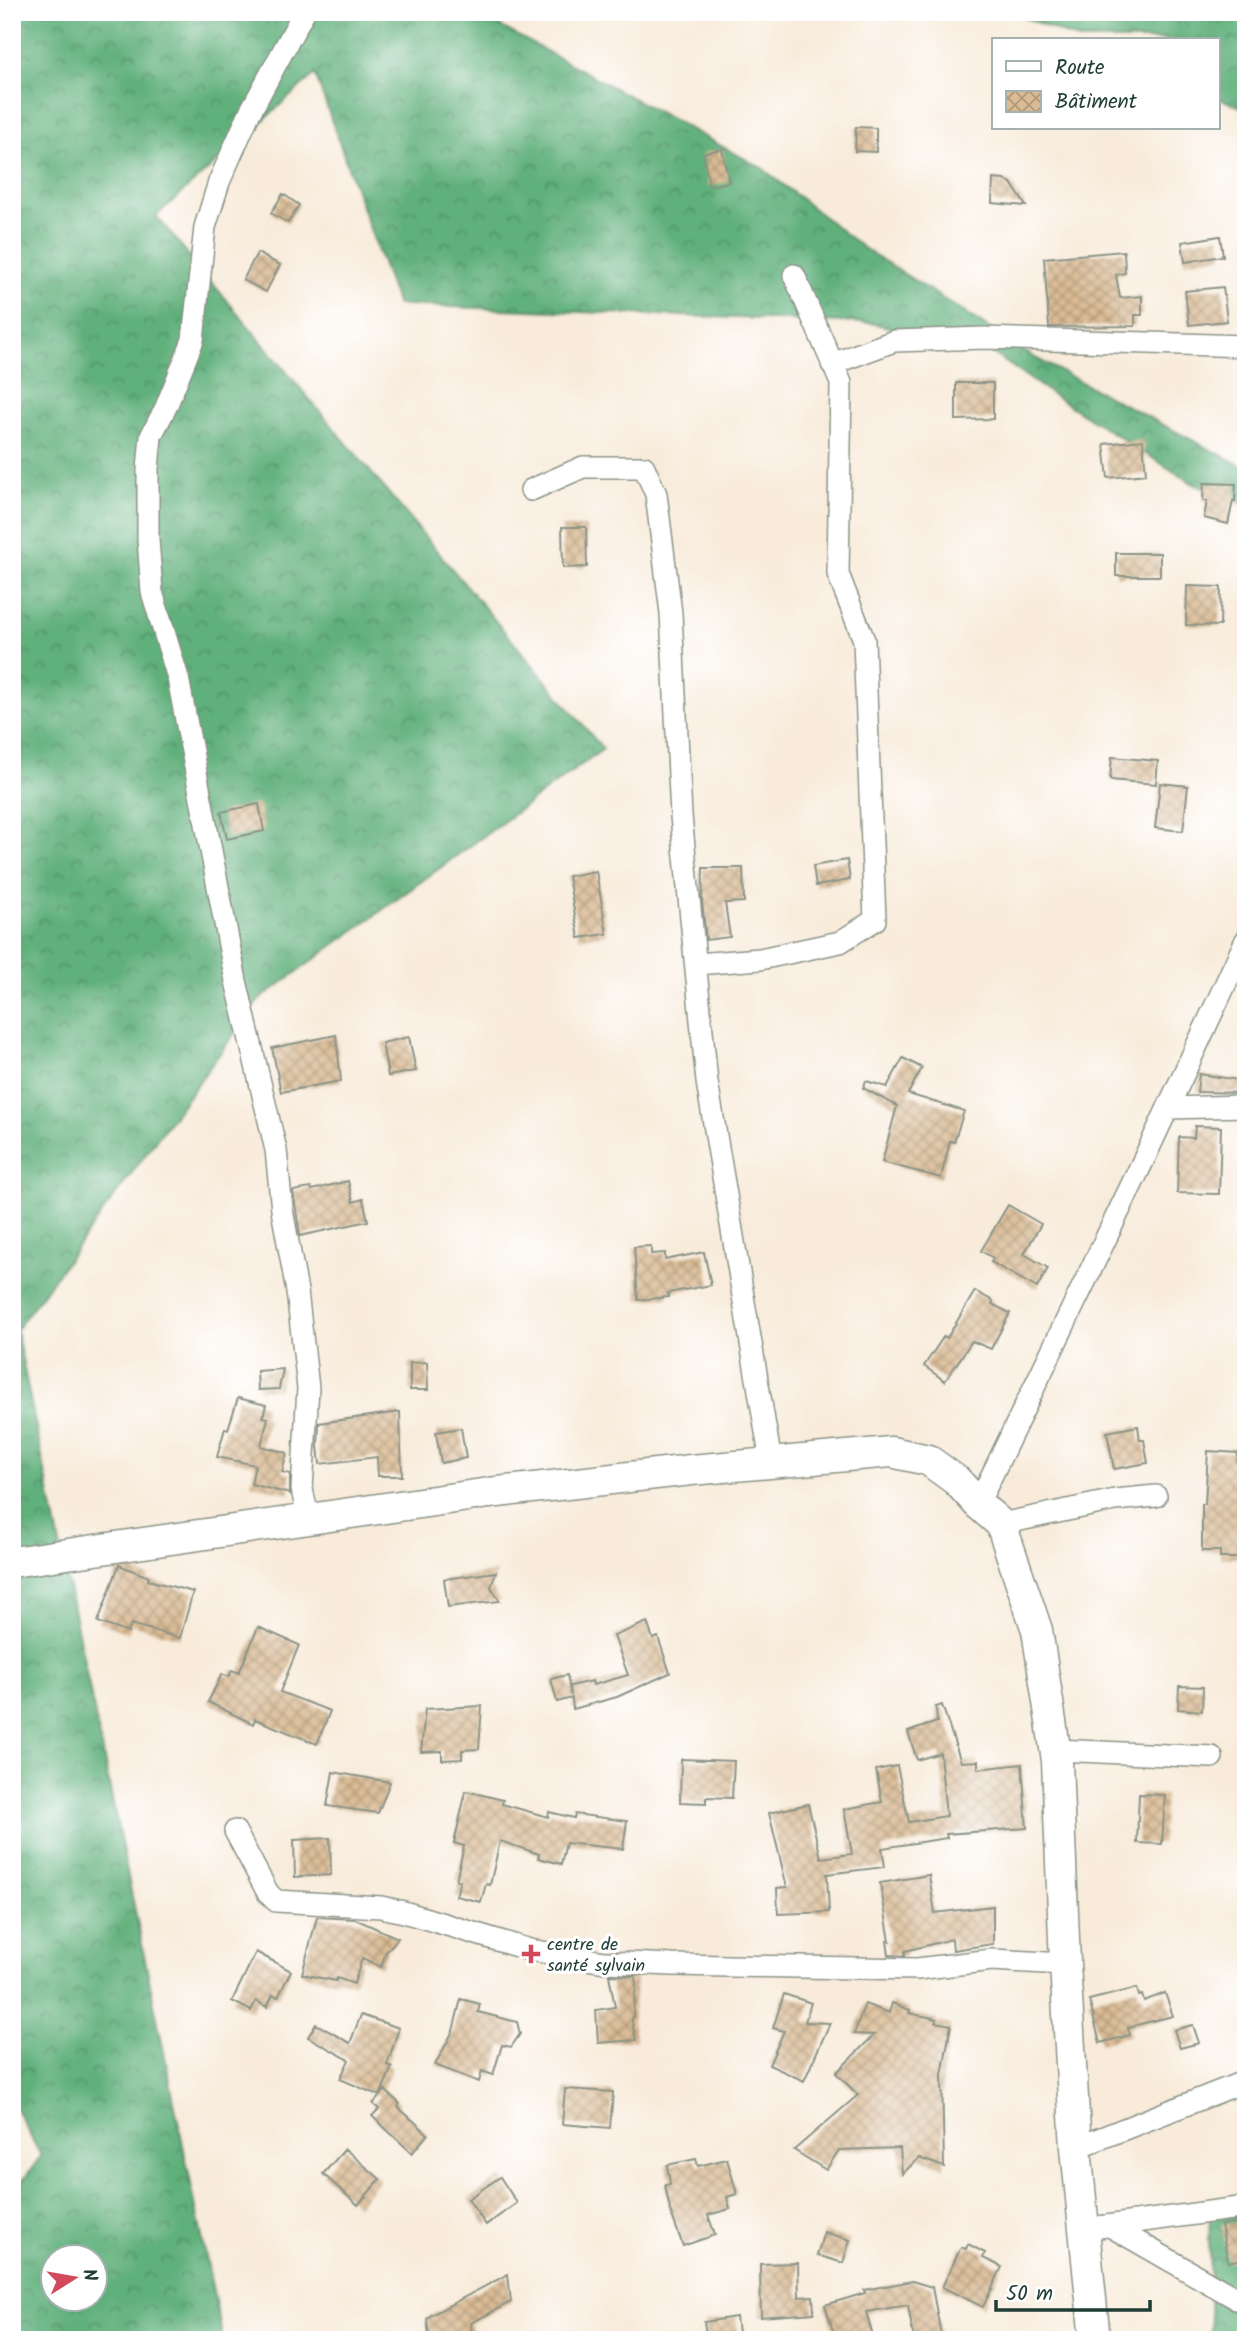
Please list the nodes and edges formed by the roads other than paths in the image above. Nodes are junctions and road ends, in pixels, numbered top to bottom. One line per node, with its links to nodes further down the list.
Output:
1 (304, 12): 14 (street)
2 (794, 275): 4 (street)
3 (1246, 346): 4 (street)
4 (832, 364): 7 (street)
5 (531, 490): 7 (street)
6 (1246, 940): 8 (street)
7 (696, 964): 11 (street)
8 (1240, 964): 10 (street)
9 (1246, 1105): 10 (street)
10 (1168, 1108): 13 (street)
11 (771, 1462): 13 (street); 14 (street)
12 (1156, 1496): 15 (street)
13 (978, 1504): 15 (street)
14 (308, 1518): 16 (street)
15 (1001, 1524): 17 (street)
16 (12, 1562)
17 (1056, 1750): 18 (street); 20 (street)
18 (1212, 1757)
19 (234, 1831): 20 (street)
20 (1065, 1964): 22 (street)
21 (1246, 2081): 22 (street)
22 (1076, 2148): 24 (street)
23 (1246, 2207): 24 (street)
24 (1097, 2228): 25 (street); 26 (street)
25 (1246, 2304)
26 (1095, 2340)

